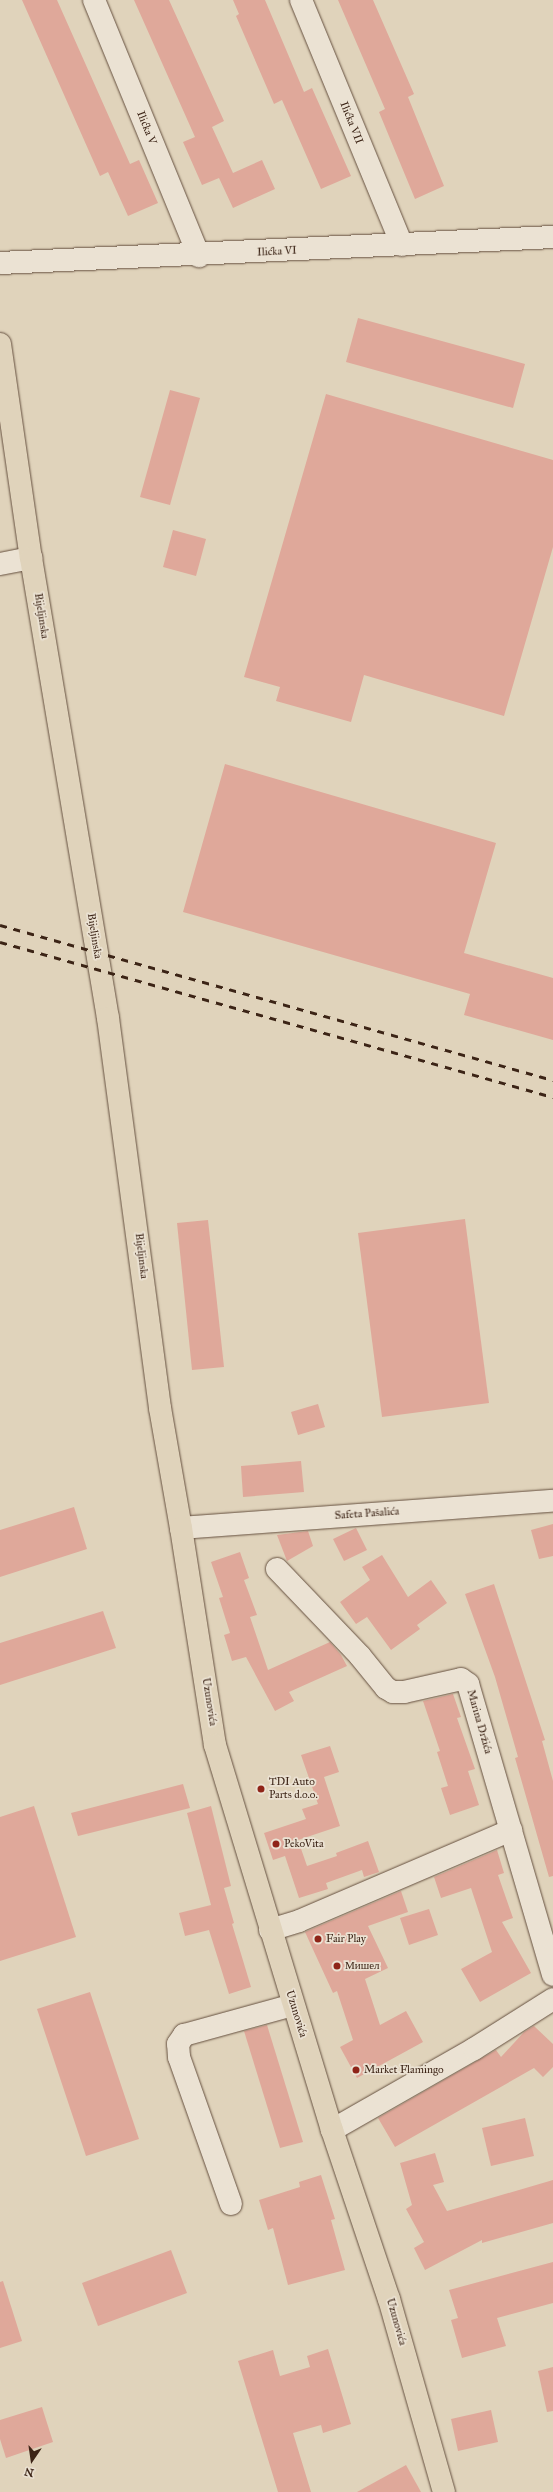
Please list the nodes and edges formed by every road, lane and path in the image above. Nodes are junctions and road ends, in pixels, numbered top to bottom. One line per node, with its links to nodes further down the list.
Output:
1 (94, 0): 5 (street, Ilićka V)
2 (301, 0): 4 (street, Ilićka VII)
3 (553, 237): 4 (street, Ilićka VI)
4 (402, 245): 5 (street, Ilićka VI)
5 (199, 256): 6 (street, Ilićka VI)
6 (0, 264)
7 (0, 344): 8 (main road, Bijeljinska)
8 (31, 558): 9 (street); 11 (main road, Bijeljinska)
9 (0, 564)
10 (553, 1501): 11 (street, Safeta Pašalića)
11 (181, 1528): 14 (main road, Uzunovića)
12 (277, 1569): 13 (street, Marina Držića)
13 (511, 1830): 14 (street); 15 (street, Marina Držića)
14 (270, 1930): 17 (main road, Uzunovića)
15 (553, 1975)
16 (553, 1999): 18 (street)
17 (293, 2005): 18 (main road, Uzunovića); 19 (street)
18 (332, 2130): 20 (main road, Uzunovića)
19 (231, 2204)
20 (444, 2492)

